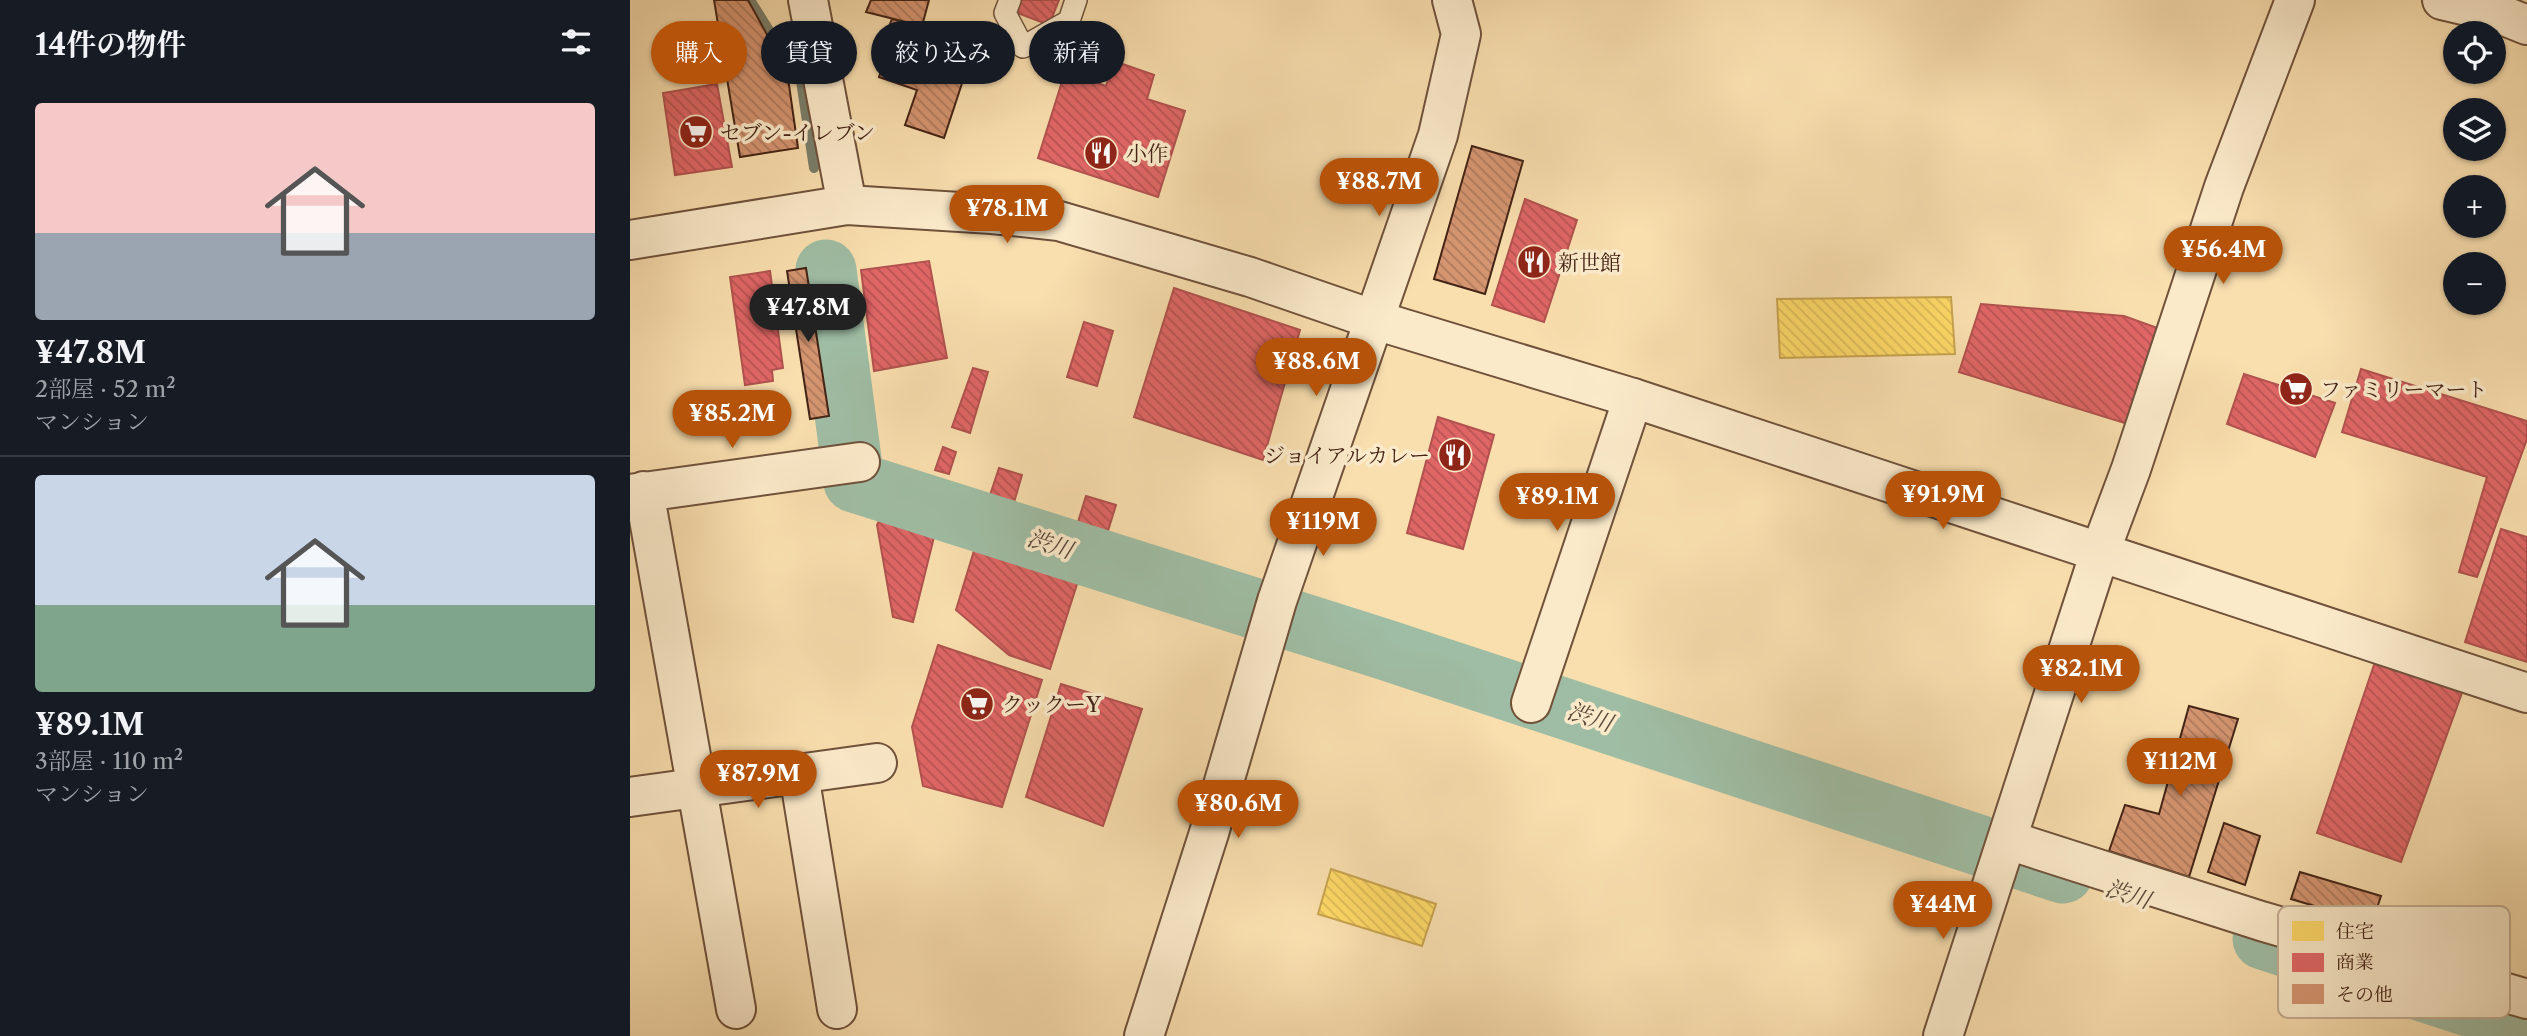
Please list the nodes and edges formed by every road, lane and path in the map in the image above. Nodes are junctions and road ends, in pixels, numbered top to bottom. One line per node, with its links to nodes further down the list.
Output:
1 (808, 0): 8 (street)
2 (1010, 0): 3 (lane)
3 (1076, 0)
4 (1452, 0): 10 (street)
5 (2295, 0): 14 (street)
6 (2442, 0): 7 (street)
7 (2527, 25)
8 (847, 205): 9 (street); 10 (street)
9 (630, 240)
10 (1375, 320): 11 (street); 27 (street)
11 (1633, 398): 14 (street); 16 (street)
12 (854, 463): 13 (street)
13 (637, 492): 19 (street)
14 (2099, 552): 15 (street); 21 (street)
15 (2527, 693)
16 (1533, 695)
17 (877, 763): 18 (street)
18 (799, 774): 19 (street); 26 (street)
19 (696, 788): 20 (street); 25 (street)
20 (630, 797)
21 (2004, 849): 22 (street); 28 (street)
22 (2278, 926)
23 (2510, 994): 24 (street)
24 (2527, 999)
25 (736, 1009)
26 (837, 1009)
27 (1144, 1036)
28 (1944, 1036)

